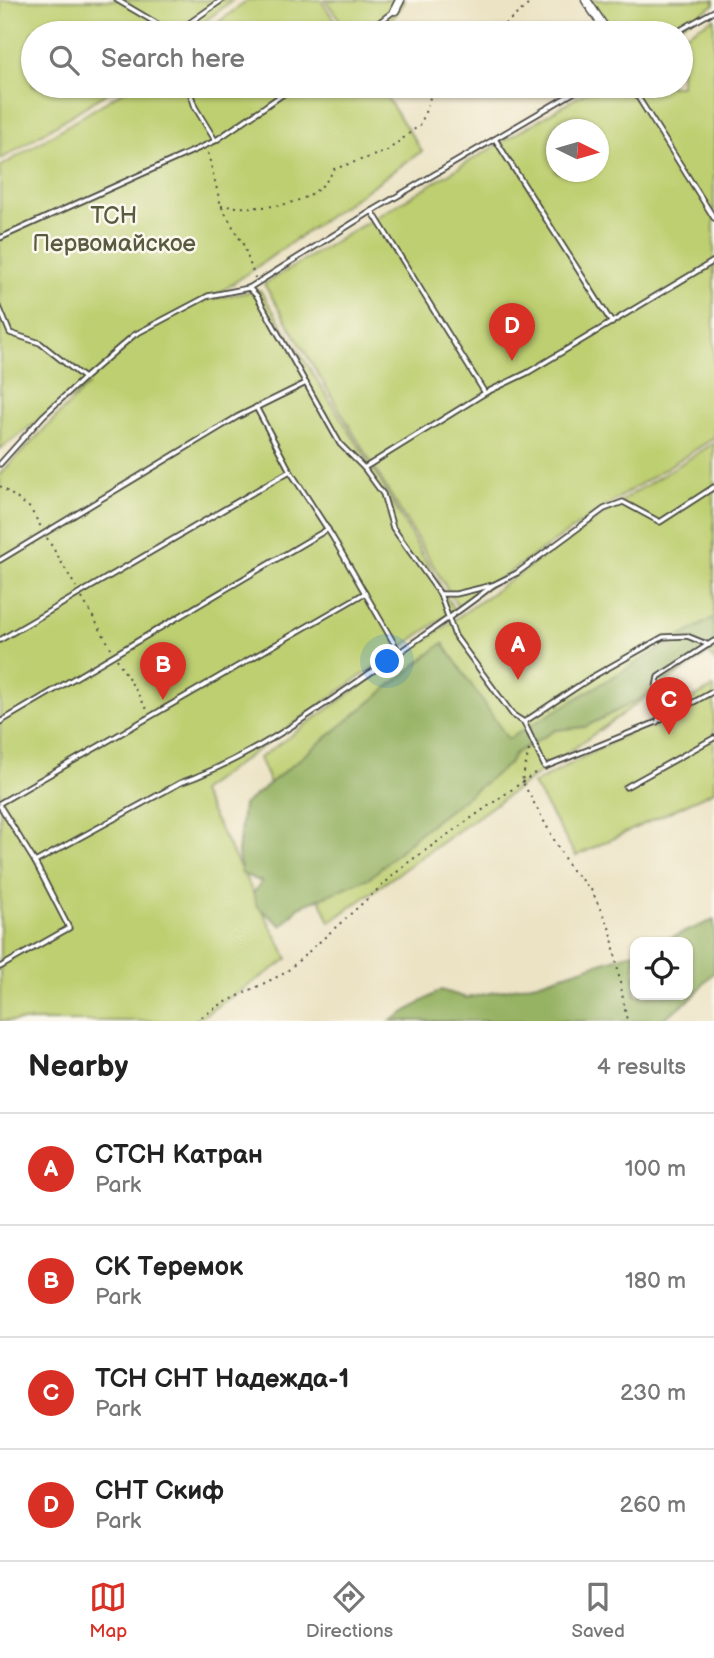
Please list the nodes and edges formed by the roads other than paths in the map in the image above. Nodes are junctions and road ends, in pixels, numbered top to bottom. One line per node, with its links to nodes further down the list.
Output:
1 (117, 0): 7 (lane)
2 (222, 0): 8 (lane)
3 (400, 0): 5 (street)
4 (586, 0): 10 (street)
5 (395, 10): 9 (lane)
6 (714, 10): 11 (lane)
7 (153, 21)
8 (191, 21)
9 (381, 21)
10 (600, 21)
11 (693, 22)
12 (192, 98): 17 (lane)
13 (278, 98): 17 (lane)
14 (565, 98): 16 (lane)
15 (639, 98): 19 (lane)
16 (495, 139): 18 (lane); 24 (lane)
17 (215, 141): 20 (lane)
18 (372, 211): 22 (lane); 27 (lane)
19 (714, 218)
20 (0, 238)
21 (714, 261): 24 (lane)
22 (249, 288): 25 (lane); 26 (lane)
23 (0, 309): 25 (lane)
24 (612, 323): 27 (lane)
25 (84, 377): 29 (lane)
26 (306, 383): 28 (lane); 30 (lane)
27 (485, 393): 30 (lane)
28 (256, 407): 31 (lane); 34 (lane)
29 (0, 464)
30 (365, 468): 37 (lane)
31 (290, 471): 33 (lane); 39 (lane)
32 (714, 487): 35 (lane)
33 (328, 529): 36 (lane); 44 (lane)
34 (0, 560)
35 (493, 585): 37 (lane); 38 (lane)
36 (365, 593): 42 (lane); 49 (lane)
37 (440, 594): 38 (lane)
38 (450, 619): 42 (lane); 45 (lane)
39 (0, 640)
40 (714, 641): 41 (lane)
41 (709, 645): 45 (lane); 46 (lane)
42 (399, 652): 50 (lane)
43 (714, 691): 46 (lane)
44 (0, 722)
45 (524, 722): 46 (lane)
46 (657, 722)
47 (714, 738): 48 (lane)
48 (626, 787)
49 (0, 805): 50 (lane)
50 (35, 862): 51 (lane)
51 (0, 967)

